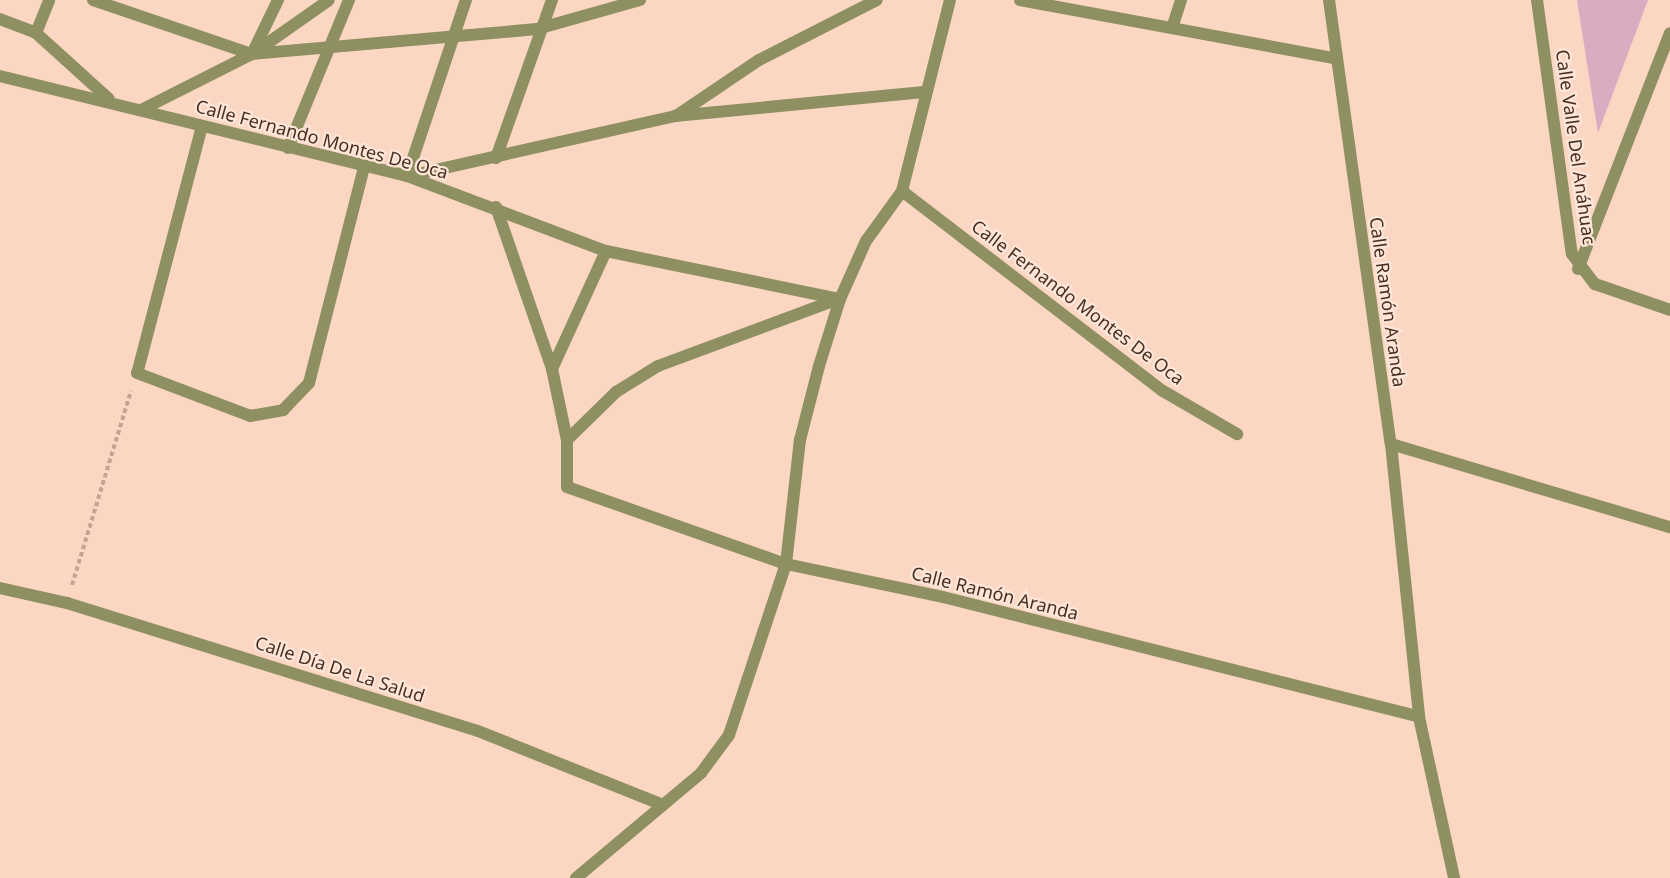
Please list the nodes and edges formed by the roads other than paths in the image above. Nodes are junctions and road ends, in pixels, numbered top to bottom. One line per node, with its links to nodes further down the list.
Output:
1 (49, 0): 18 (street)
2 (93, 0): 22 (street)
3 (278, 0): 22 (street)
4 (329, 0): 22 (street)
5 (349, 0): 21 (street)
6 (466, 0): 20 (street)
7 (552, 0): 17 (street)
8 (640, 0): 17 (street)
9 (878, 0): 28 (street)
10 (950, 0): 25 (street)
11 (1020, 0): 16 (street)
12 (1181, 0): 16 (street)
13 (1329, 0): 23 (street, Calle Ramón Aranda)
14 (1537, 0): 37 (street, Calle Valle Del Anáhuac)
15 (0, 19): 18 (street)
16 (1172, 27): 23 (street)
17 (537, 29): 20 (street); 31 (street)
18 (36, 33): 26 (street)
19 (1670, 33): 37 (street)
20 (453, 40): 21 (street); 33 (street)
21 (329, 45): 22 (street); 30 (street)
22 (252, 54): 27 (street)
23 (1337, 59): 43 (street, Calle Ramón Aranda)
24 (0, 76): 26 (street, Calle Fernando Montes De Oca)
25 (924, 92): 28 (street); 34 (street)
26 (111, 100): 27 (street, Calle Fernando Montes De Oca)
27 (141, 110): 29 (street, Calle Fernando Montes De Oca)
28 (675, 116): 31 (street)
29 (202, 126): 30 (street, Calle Fernando Montes De Oca); 32 (street)
30 (288, 148): 32 (street, Calle Fernando Montes De Oca)
31 (496, 158): 33 (street)
32 (364, 168): 33 (street, Calle Fernando Montes De Oca)
33 (407, 176): 35 (street, Calle Fernando Montes De Oca)
34 (902, 191): 38 (street); 41 (street, Calle Fernando Montes De Oca)
35 (496, 207): 36 (street, Calle Fernando Montes De Oca); 40 (street)
36 (606, 251): 38 (street, Calle Fernando Montes De Oca); 40 (street)
37 (1578, 269): 39 (street, Calle Valle Del Anáhuac)
38 (840, 299): 42 (street); 45 (street)
39 (1670, 310)
40 (552, 369): 42 (street)
41 (1237, 434)
42 (567, 440): 45 (street, Calle Ramón Aranda)
43 (1391, 444): 44 (street); 47 (street, Calle Ramón Aranda)
44 (1670, 526)
45 (786, 564): 47 (street, Calle Ramón Aranda); 48 (street)
46 (0, 589): 48 (street, Calle Día De La Salud)
47 (1419, 717): 50 (street, Calle Ramón Aranda)
48 (663, 805): 49 (street)
49 (576, 878)
50 (1454, 878)

